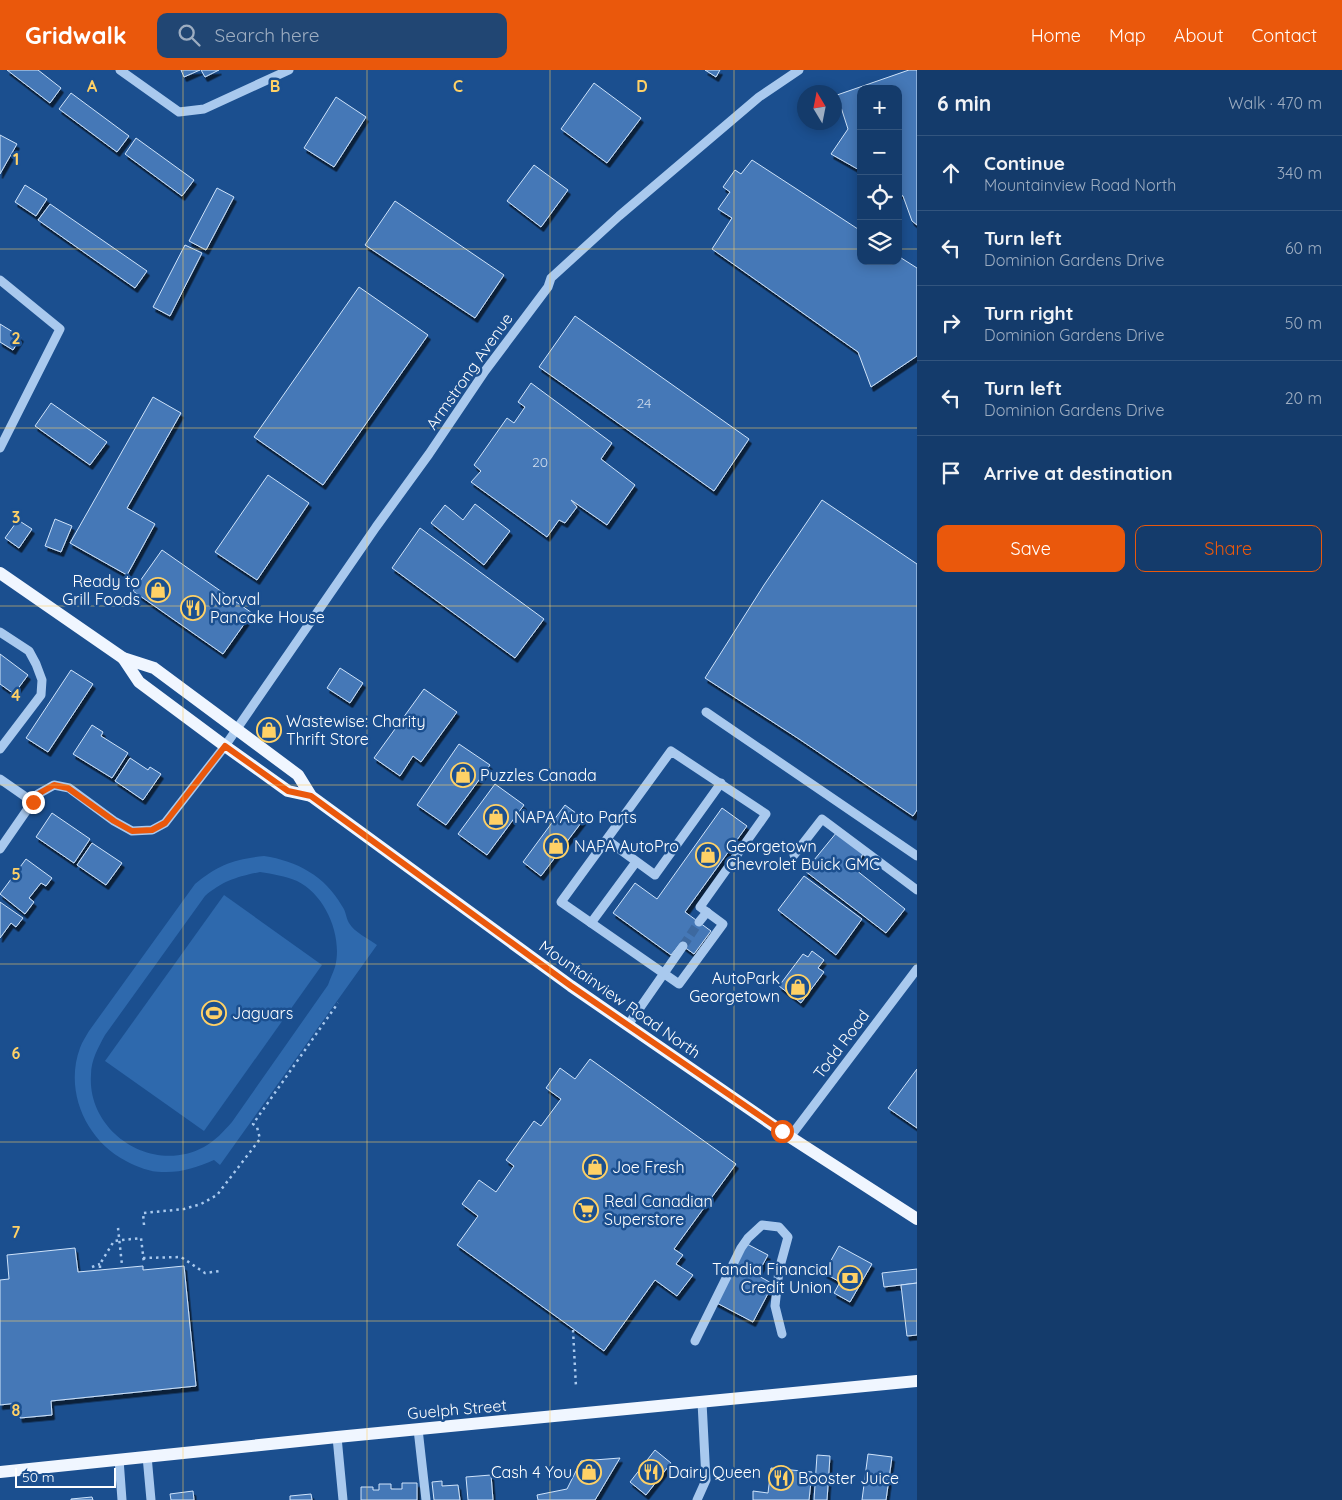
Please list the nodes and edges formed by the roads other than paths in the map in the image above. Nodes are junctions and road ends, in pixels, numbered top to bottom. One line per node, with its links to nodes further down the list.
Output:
1 (120, 70): 2 (street)
2 (289, 70)
3 (800, 70): 10 (street, Armstrong Avenue)
4 (0, 280): 5 (street)
5 (0, 448)
6 (0, 573): 8 (main road, Mountainview Road North)
7 (0, 632): 12 (street)
8 (123, 658): 10 (main road, Mountainview Road North); 11 (main road, Mountainview Road North)
9 (706, 712): 20 (street)
10 (236, 729): 11 (street, Armstrong Avenue); 15 (main road, Mountainview Road North)
11 (225, 746): 15 (main road, Mountainview Road North); 16 (street, Armstrong Avenue)
12 (0, 749)
13 (0, 779): 16 (street)
14 (721, 783): 17 (street); 21 (street); 23 (street)
15 (311, 796): 29 (main road, Mountainview Road North)
16 (33, 802): 18 (street)
17 (607, 840): 21 (street); 25 (street)
18 (0, 849)
19 (794, 855): 22 (street)
20 (917, 856)
21 (636, 862): 25 (street)
22 (917, 890)
23 (707, 912): 24 (street); 28 (street)
24 (700, 922)
25 (591, 924): 28 (street)
26 (683, 946): 28 (street)
27 (917, 969): 30 (street, Todd Road)
28 (665, 974): 29 (street)
29 (628, 1025): 30 (main road, Mountainview Road North)
30 (790, 1137): 31 (main road, Mountainview Road North)
31 (917, 1219)
32 (782, 1334): 33 (street)
33 (695, 1341)
34 (917, 1381): 35 (main road, Guelph Street)
35 (702, 1402): 36 (main road, Guelph Street); 45 (street)
36 (418, 1429): 37 (main road, Guelph Street); 44 (street)
37 (336, 1437): 38 (main road, Guelph Street); 43 (street)
38 (147, 1456): 39 (main road, Guelph Street); 42 (street)
39 (119, 1459): 40 (main road, Guelph Street); 41 (street)
40 (0, 1472)
41 (122, 1500)
42 (151, 1500)
43 (343, 1500)
44 (426, 1500)
45 (697, 1500)

